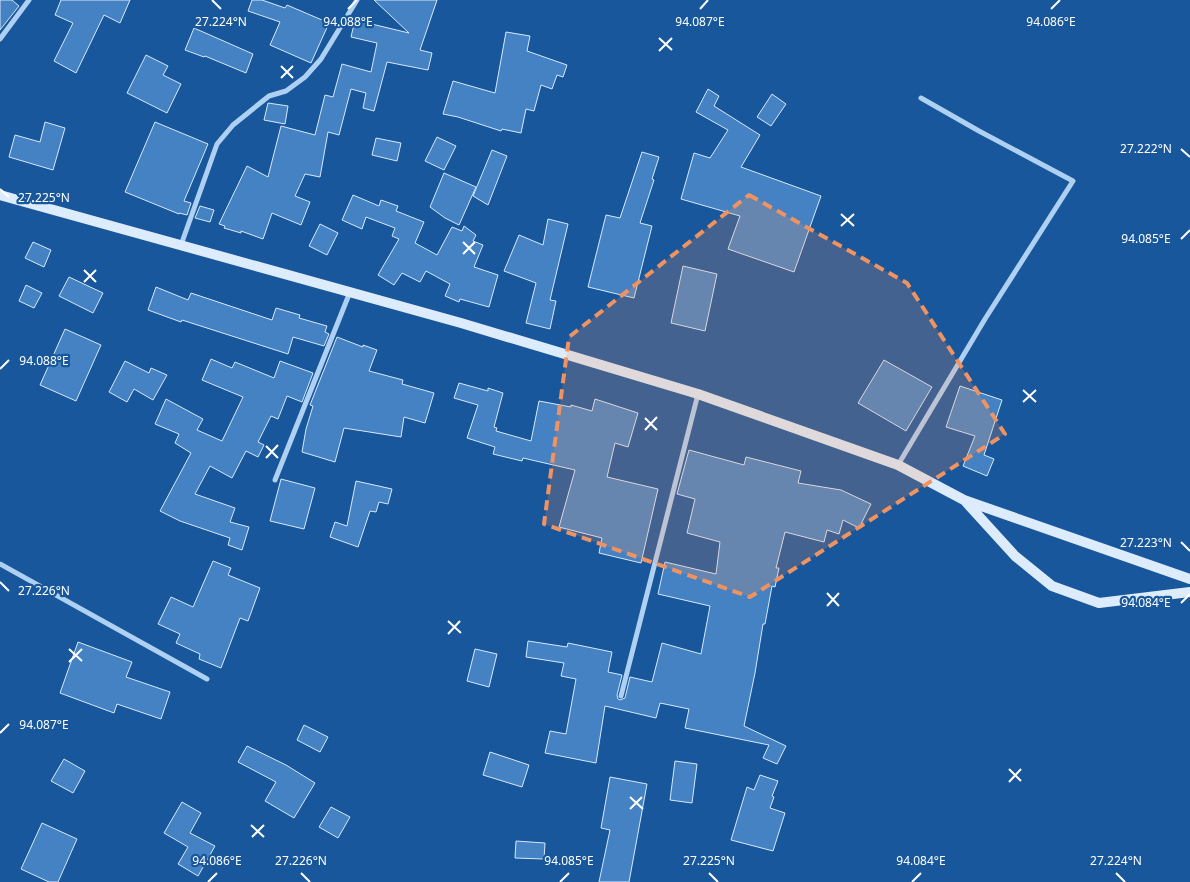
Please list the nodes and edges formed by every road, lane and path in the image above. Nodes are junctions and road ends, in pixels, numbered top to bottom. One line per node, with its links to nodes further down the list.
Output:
1 (29, 0): 3 (street)
2 (357, 0): 6 (street)
3 (0, 39)
4 (921, 98): 9 (street)
5 (0, 195): 6 (main road)
6 (181, 246): 7 (main road)
7 (350, 292): 8 (main road); 10 (street)
8 (698, 394): 9 (main road); 16 (street)
9 (898, 465): 11 (main road)
10 (275, 480)
11 (964, 500): 13 (main road); 14 (main road)
12 (0, 564): 15 (street)
13 (1190, 579)
14 (1190, 592)
15 (207, 679)
16 (621, 696)

